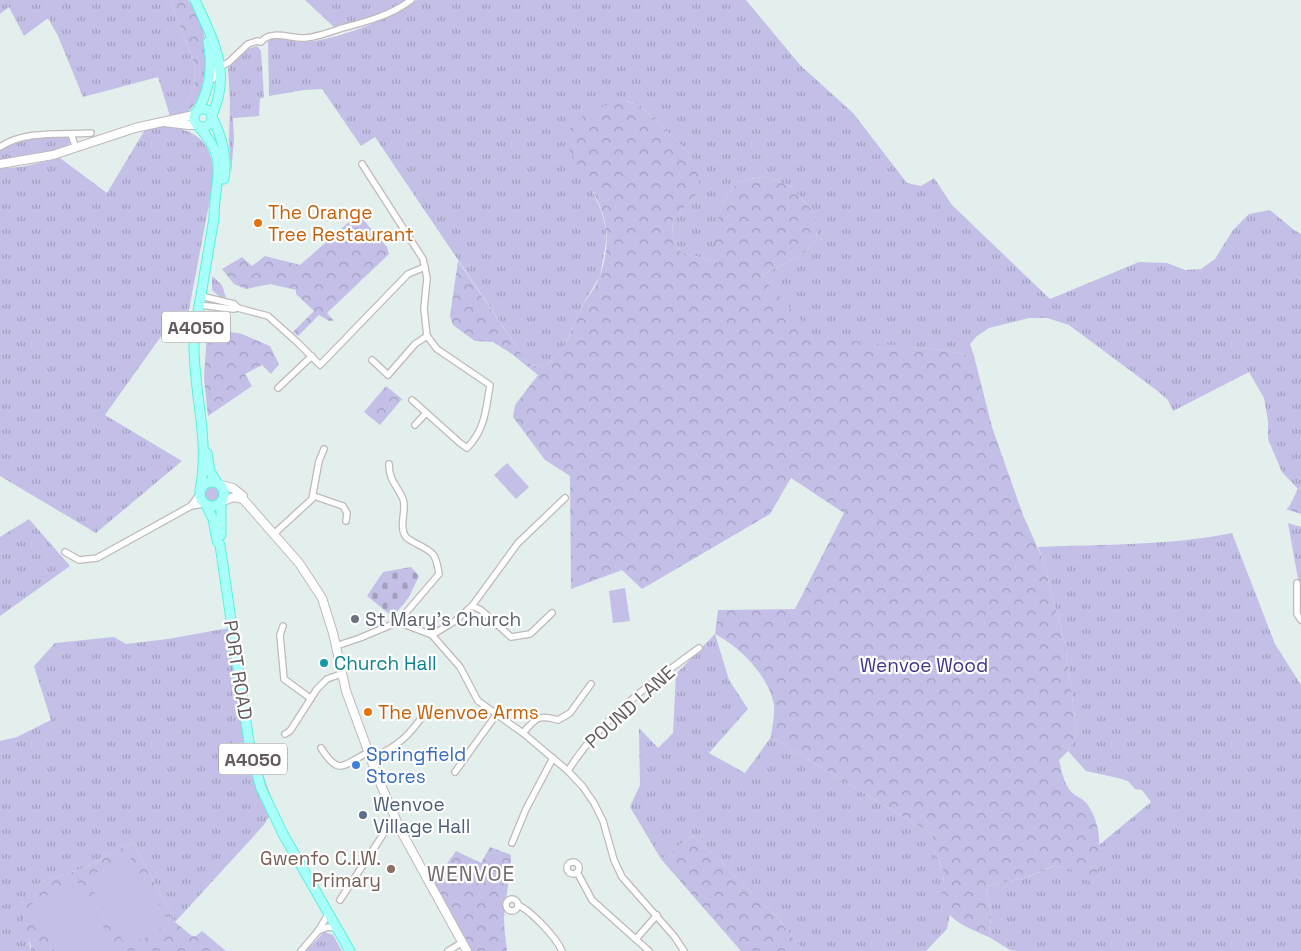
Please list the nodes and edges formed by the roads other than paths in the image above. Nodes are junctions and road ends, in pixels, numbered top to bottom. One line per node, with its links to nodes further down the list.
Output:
1 (195, 0): 3 (main road)
2 (411, 0): 4 (street)
3 (206, 27): 4 (main road); 5 (main road)
4 (220, 67): 5 (street); 7 (main road)
5 (207, 87): 6 (main road)
6 (196, 112): 7 (main road); 8 (street); 9 (main road)
7 (212, 116): 9 (main road); 16 (main road, PORT ROAD / A4050)
8 (162, 122): 9 (street); 13 (street)
9 (198, 125): 16 (main road, PORT ROAD / A4050)
10 (90, 133): 11 (street)
11 (71, 134): 12 (street); 13 (street)
12 (0, 146)
13 (76, 148): 14 (street)
14 (0, 164)
15 (362, 164): 17 (street)
16 (214, 218): 18 (main road, PORT ROAD / A4050)
17 (425, 268): 20 (street); 21 (street)
18 (200, 300): 19 (street); 19 (street); 27 (main road, PORT ROAD / A4050)
19 (238, 308): 21 (street)
20 (427, 336): 22 (street); 25 (street)
21 (312, 356): 23 (street)
22 (372, 360)
23 (278, 388)
24 (412, 400): 25 (street)
25 (426, 413): 26 (street)
26 (415, 425)
27 (203, 436): 30 (main road, PORT ROAD / A4050); 31 (main road, PORT ROAD / A4050)
28 (324, 449): 32 (street)
29 (389, 464): 46 (street)
30 (219, 484): 31 (main road); 34 (street); 35 (main road, PORT ROAD / A4050)
31 (200, 491): 36 (main road, PORT ROAD / A4050); 37 (street)
32 (314, 496): 38 (street); 39 (street)
33 (565, 498): 43 (street)
34 (243, 499): 35 (street); 39 (street)
35 (222, 502): 36 (main road); 40 (main road, PORT ROAD / A4050)
36 (205, 505): 37 (street); 40 (main road, PORT ROAD / A4050)
37 (191, 506): 41 (street)
38 (346, 520)
39 (275, 533): 49 (street)
40 (220, 545): 68 (main road, PORT ROAD / A4050)
41 (66, 552)
42 (1297, 583): 45 (street)
43 (472, 606): 44 (street); 48 (street)
44 (552, 613)
45 (1301, 620)
46 (398, 622): 48 (street); 49 (street)
47 (283, 626): 53 (street)
48 (432, 635): 55 (street)
49 (336, 646): 51 (street)
50 (699, 648): 61 (street, POUND LANE)
51 (341, 674): 53 (street); 59 (street)
52 (591, 684): 56 (street)
53 (310, 698): 57 (street)
54 (427, 710): 59 (street)
55 (496, 715): 56 (street); 62 (street)
56 (523, 733): 60 (street)
57 (285, 734)
58 (321, 748): 59 (street)
59 (370, 755): 63 (street)
60 (554, 758): 61 (street); 64 (street)
61 (568, 771): 69 (street)
62 (455, 772)
63 (396, 822): 66 (street); 73 (street)
64 (512, 843)
65 (577, 872): 72 (street)
66 (340, 900)
67 (518, 904): 78 (street)
68 (329, 914): 70 (main road, PORT ROAD / A4050); 71 (street)
69 (656, 916): 72 (street); 80 (street)
70 (337, 928): 71 (street); 75 (main road, PORT ROAD / A4050)
71 (318, 931): 74 (street)
72 (636, 939): 79 (street)
73 (463, 942): 76 (street); 77 (street)
74 (301, 951)
75 (350, 951)
76 (448, 951)
77 (467, 951)
78 (562, 951)
79 (649, 951)
80 (684, 951)

